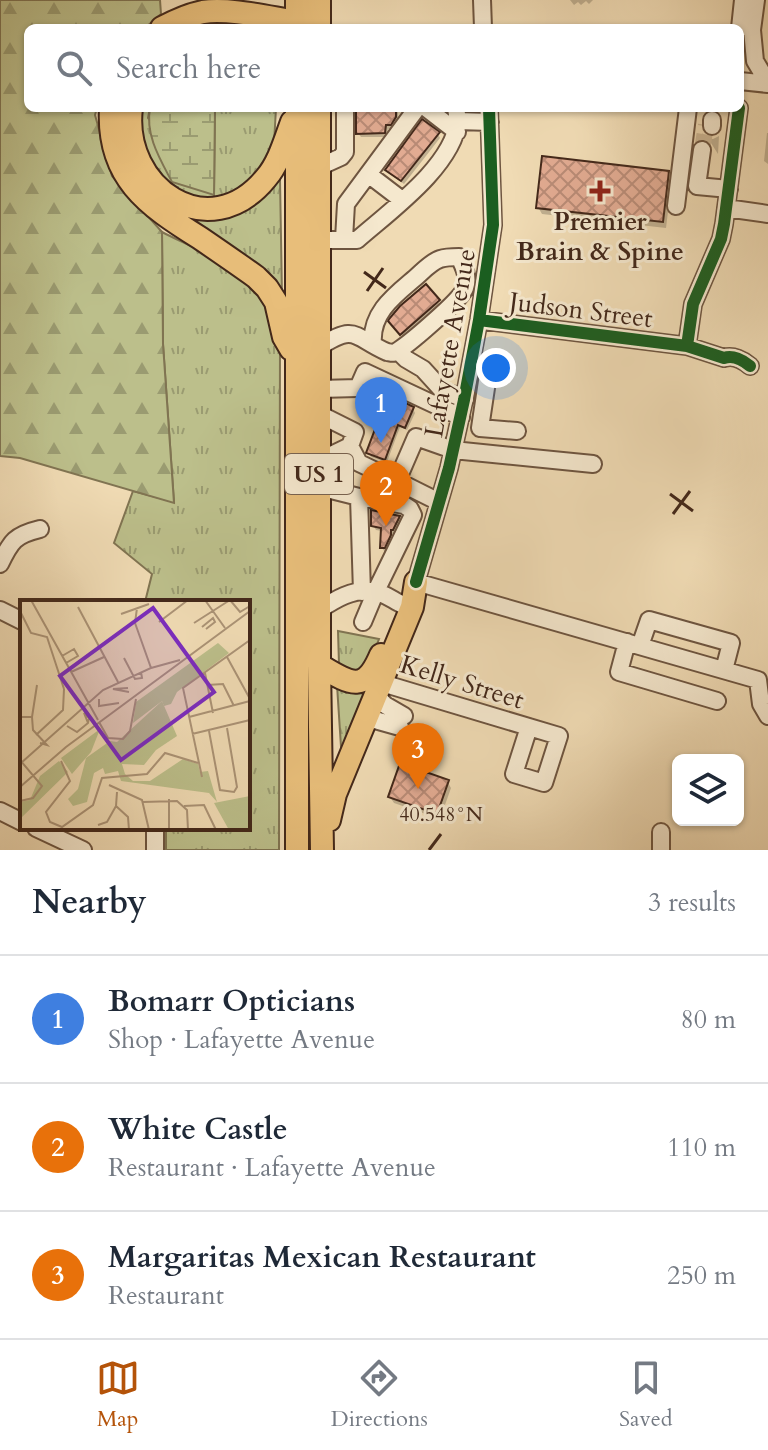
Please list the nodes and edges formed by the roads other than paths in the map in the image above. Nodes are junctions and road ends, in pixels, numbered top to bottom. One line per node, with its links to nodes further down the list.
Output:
1 (319, 0): 5 (highway)
2 (482, 0): 7 (street)
3 (744, 2): 8 (street); 9 (street)
4 (768, 13): 9 (street)
5 (304, 21): 6 (highway)
6 (171, 24)
7 (483, 24)
8 (741, 24)
9 (753, 40): 10 (street)
10 (768, 84): 11 (street)
11 (744, 86)
12 (111, 112): 43 (highway)
13 (131, 112): 14 (highway)
14 (302, 112)
15 (304, 112): 43 (highway, US 1)
16 (305, 112): 25 (highway, US 1)
17 (345, 112): 25 (street)
18 (414, 112): 26 (street)
19 (436, 112): 23 (street)
20 (688, 112): 29 (street)
21 (739, 112): 27 (street)
22 (489, 115): 23 (street); 34 (street, Lafayette Avenue)
23 (457, 120): 28 (street)
24 (705, 151): 27 (street)
25 (319, 167): 33 (highway, US 1)
26 (368, 174): 28 (street); 32 (street)
27 (729, 189): 30 (street)
28 (402, 200): 32 (street)
29 (676, 206)
30 (726, 208): 31 (street); 40 (street)
31 (767, 214)
32 (344, 239): 33 (street)
33 (320, 240): 41 (highway, US 1)
34 (489, 254): 35 (street); 38 (street, Lafayette Avenue)
35 (459, 257): 36 (street); 37 (street)
36 (458, 299): 37 (street); 42 (street)
37 (379, 314): 39 (street)
38 (479, 320): 40 (street, Judson Street); 45 (street, Lafayette Avenue)
39 (373, 344): 41 (street); 42 (street)
40 (687, 346): 44 (street, Judson Street)
41 (319, 347): 46 (highway, US 1)
42 (398, 351): 47 (street)
43 (297, 359): 83 (highway, US 1)
44 (768, 368)
45 (469, 376): 47 (street, Lafayette Avenue); 49 (street)
46 (319, 389): 47 (street); 48 (highway, US 1)
47 (462, 410): 49 (street); 52 (street, Lafayette Avenue)
48 (319, 414): 51 (street); 54 (highway, US 1)
49 (486, 423): 50 (street); 53 (street)
50 (517, 431)
51 (350, 446): 54 (street); 56 (street)
52 (453, 450): 53 (street); 56 (street); 59 (street, Lafayette Avenue)
53 (488, 453): 55 (street)
54 (319, 461): 57 (highway, US 1)
55 (593, 464)
56 (397, 481): 59 (street)
57 (319, 487): 58 (street); 66 (highway, US 1)
58 (359, 497): 63 (street); 63 (street)
59 (439, 502): 62 (street, Lafayette Avenue)
60 (40, 529): 61 (street)
61 (0, 564)
62 (416, 582): 64 (highway); 69 (street); 72 (highway)
63 (369, 592): 64 (street); 66 (street); 68 (street)
64 (403, 605): 70 (highway)
65 (0, 610): 67 (street)
66 (319, 610): 70 (highway, US 1)
67 (20, 620)
68 (363, 622)
69 (634, 644): 71 (street); 71 (street); 73 (street)
70 (319, 665): 81 (highway, US 1)
71 (724, 670): 74 (street)
72 (379, 689): 75 (highway); 75 (street); 76 (street, Kelly Street)
73 (717, 701)
74 (768, 716)
75 (368, 718): 81 (highway)
76 (529, 727)
77 (0, 811): 78 (street)
78 (20, 821)
79 (40, 830): 82 (street)
80 (661, 832): 84 (street)
81 (322, 846)
82 (75, 848)
83 (297, 850)
84 (661, 850)

